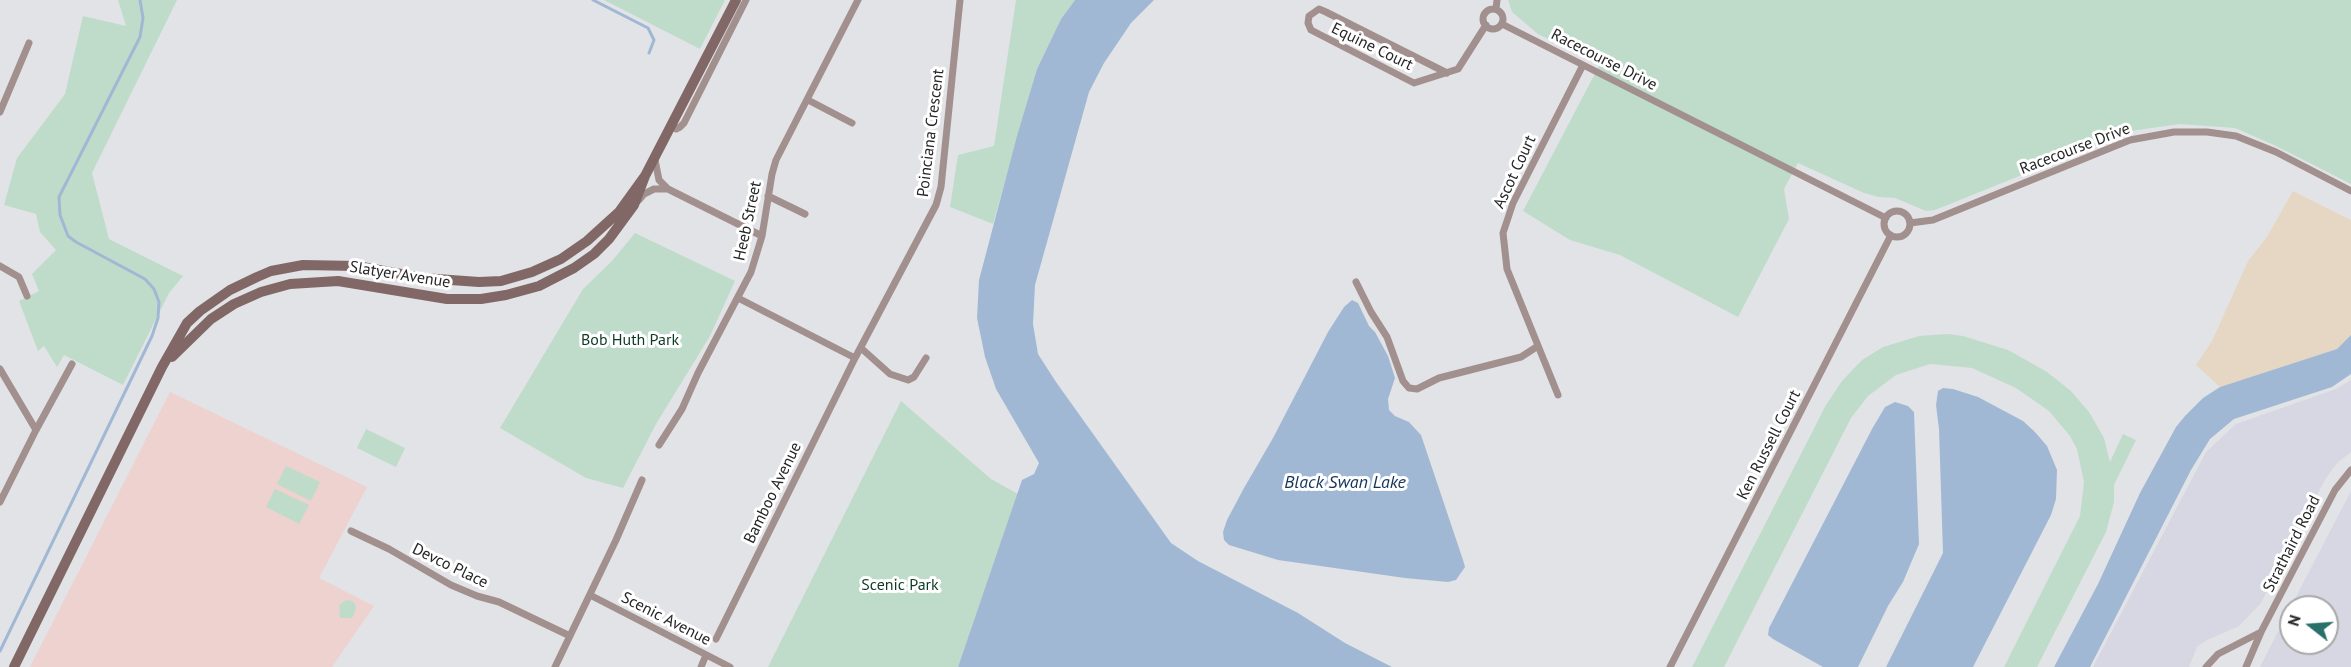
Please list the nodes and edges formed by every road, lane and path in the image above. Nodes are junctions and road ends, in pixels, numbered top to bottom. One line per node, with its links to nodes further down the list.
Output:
1 (736, 0): 15 (main road, Slatyer Avenue)
2 (746, 0): 15 (street)
3 (858, 0): 12 (street, Heeb Street)
4 (960, 0): 32 (street, Poinciana Crescent)
5 (1497, 0): 6 (street)
6 (1496, 9): 7 (street); 8 (street)
7 (1502, 24): 8 (street); 10 (street, Racecourse Drive)
8 (1485, 26): 11 (street, Equine Court)
9 (29, 43): 13 (street)
10 (1583, 65): 23 (street, Racecourse Drive); 31 (street, Ascot Court)
11 (1447, 73): 11 (street, Equine Court)
12 (808, 100): 14 (street); 20 (street, Heeb Street)
13 (0, 112)
14 (852, 123)
15 (671, 126): 16 (main road, Slatyer Avenue)
16 (655, 157): 17 (main road, Slatyer Avenue); 18 (street)
17 (645, 176): 21 (main road, Slatyer Avenue); 36 (main road, Slatyer Avenue)
18 (668, 189): 21 (street); 26 (street)
19 (2351, 191): 24 (street, Racecourse Drive)
20 (768, 196): 22 (street); 26 (street, Heeb Street)
21 (634, 206): 36 (main road, Slatyer Avenue)
22 (806, 214)
23 (1886, 218): 24 (street, Racecourse Drive); 25 (street)
24 (1910, 223): 25 (street, Racecourse Drive)
25 (1891, 235): 54 (street, Ken Russell Court)
26 (762, 236): 30 (street, Heeb Street)
27 (0, 266): 29 (street)
28 (1356, 282): 31 (street)
29 (27, 296)
30 (738, 298): 33 (street); 40 (street, Heeb Street)
31 (1538, 346): 38 (street, Ascot Court)
32 (861, 348): 33 (street, Poinciana Crescent); 34 (street)
33 (855, 358): 48 (street, Bamboo Avenue)
34 (926, 358)
35 (72, 364): 39 (street)
36 (162, 367): 50 (main road, Slatyer Avenue)
37 (0, 369): 39 (street)
38 (1558, 395)
39 (36, 430): 43 (street)
40 (660, 445)
41 (2351, 470): 46 (street, Strathaird Road)
42 (642, 480): 45 (street)
43 (0, 502)
44 (351, 531): 47 (street, Devco Place)
45 (590, 595): 47 (street); 49 (street, Scenic Avenue)
46 (2260, 632): 55 (street); 56 (street, Strathaird Road)
47 (570, 636): 51 (street)
48 (716, 639)
49 (706, 655): 52 (street); 53 (street, Scenic Avenue)
50 (14, 667)
51 (555, 667)
52 (701, 667)
53 (730, 667)
54 (1670, 667)
55 (2206, 667)
56 (2246, 667)

